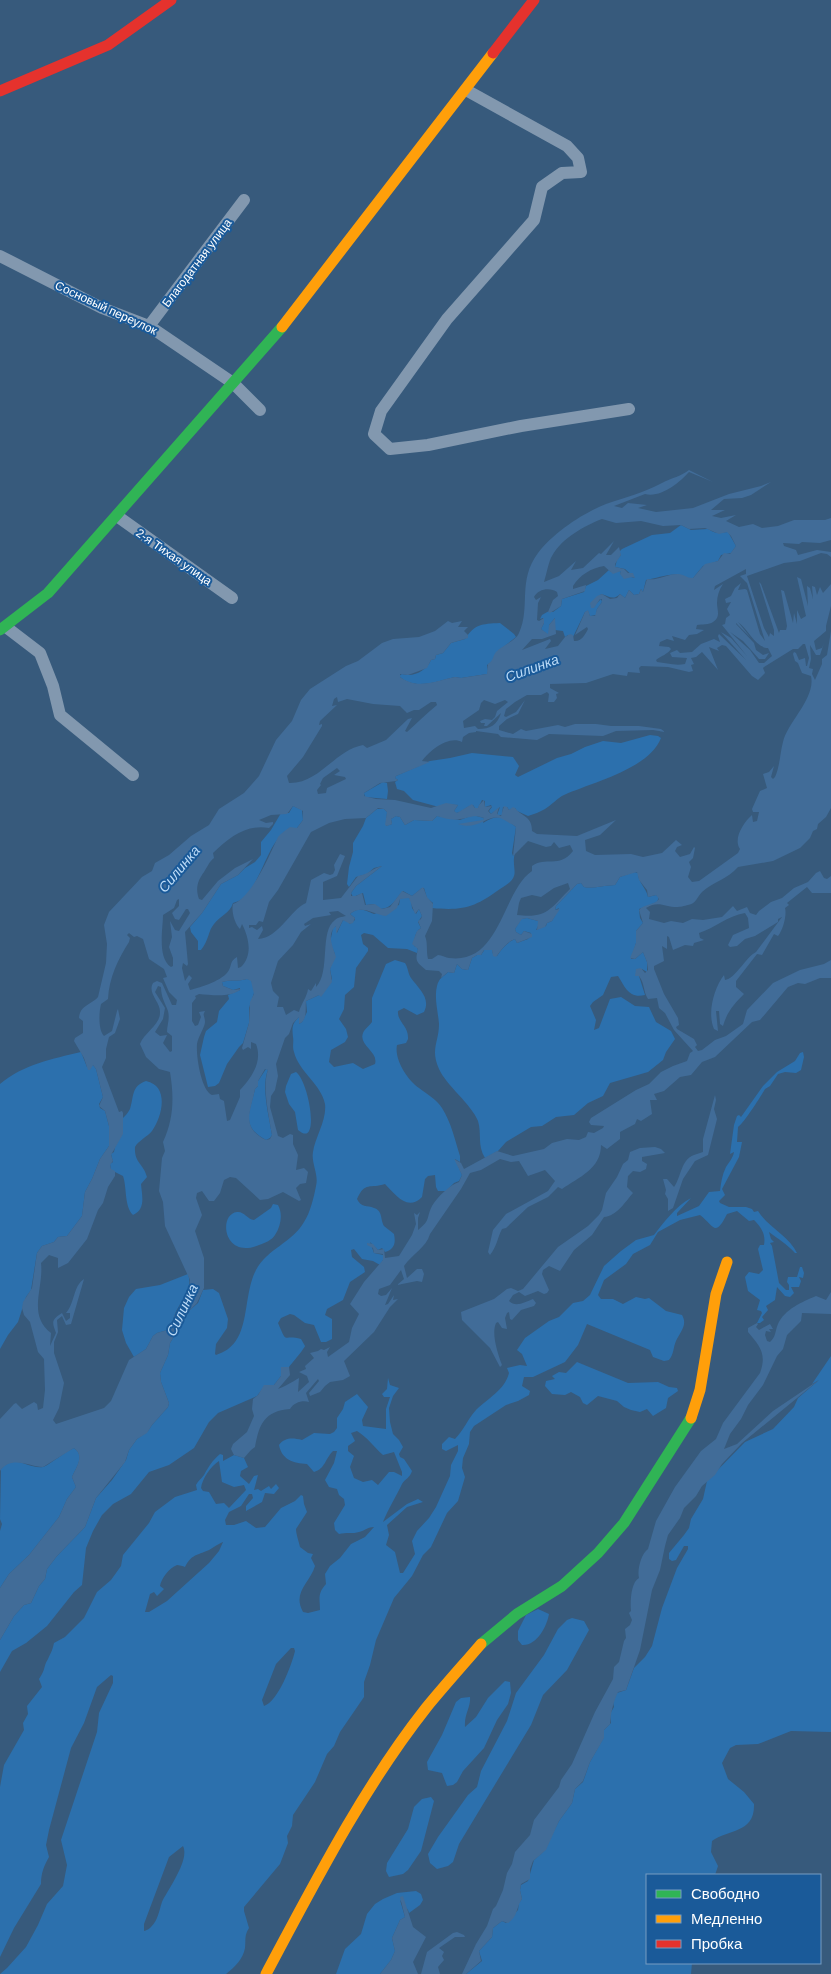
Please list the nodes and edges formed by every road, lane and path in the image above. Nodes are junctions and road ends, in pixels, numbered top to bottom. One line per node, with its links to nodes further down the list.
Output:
1 (171, 0): 4 (street)
2 (534, 0): 3 (street)
3 (466, 90): 8 (street); 9 (street)
4 (0, 91)
5 (244, 200): 7 (street, Благодатная улица)
6 (0, 256): 7 (street, Сосновый переулок)
7 (149, 326): 8 (street, Сосновый переулок)
8 (233, 383): 10 (street, Сосновый переулок); 11 (street)
9 (629, 409)
10 (260, 410)
11 (117, 516): 12 (street, 2-я Тихая улица); 13 (street)
12 (232, 598)
13 (3, 628): 14 (street)
14 (133, 774)
15 (727, 1262): 16 (street)
16 (266, 1974)

